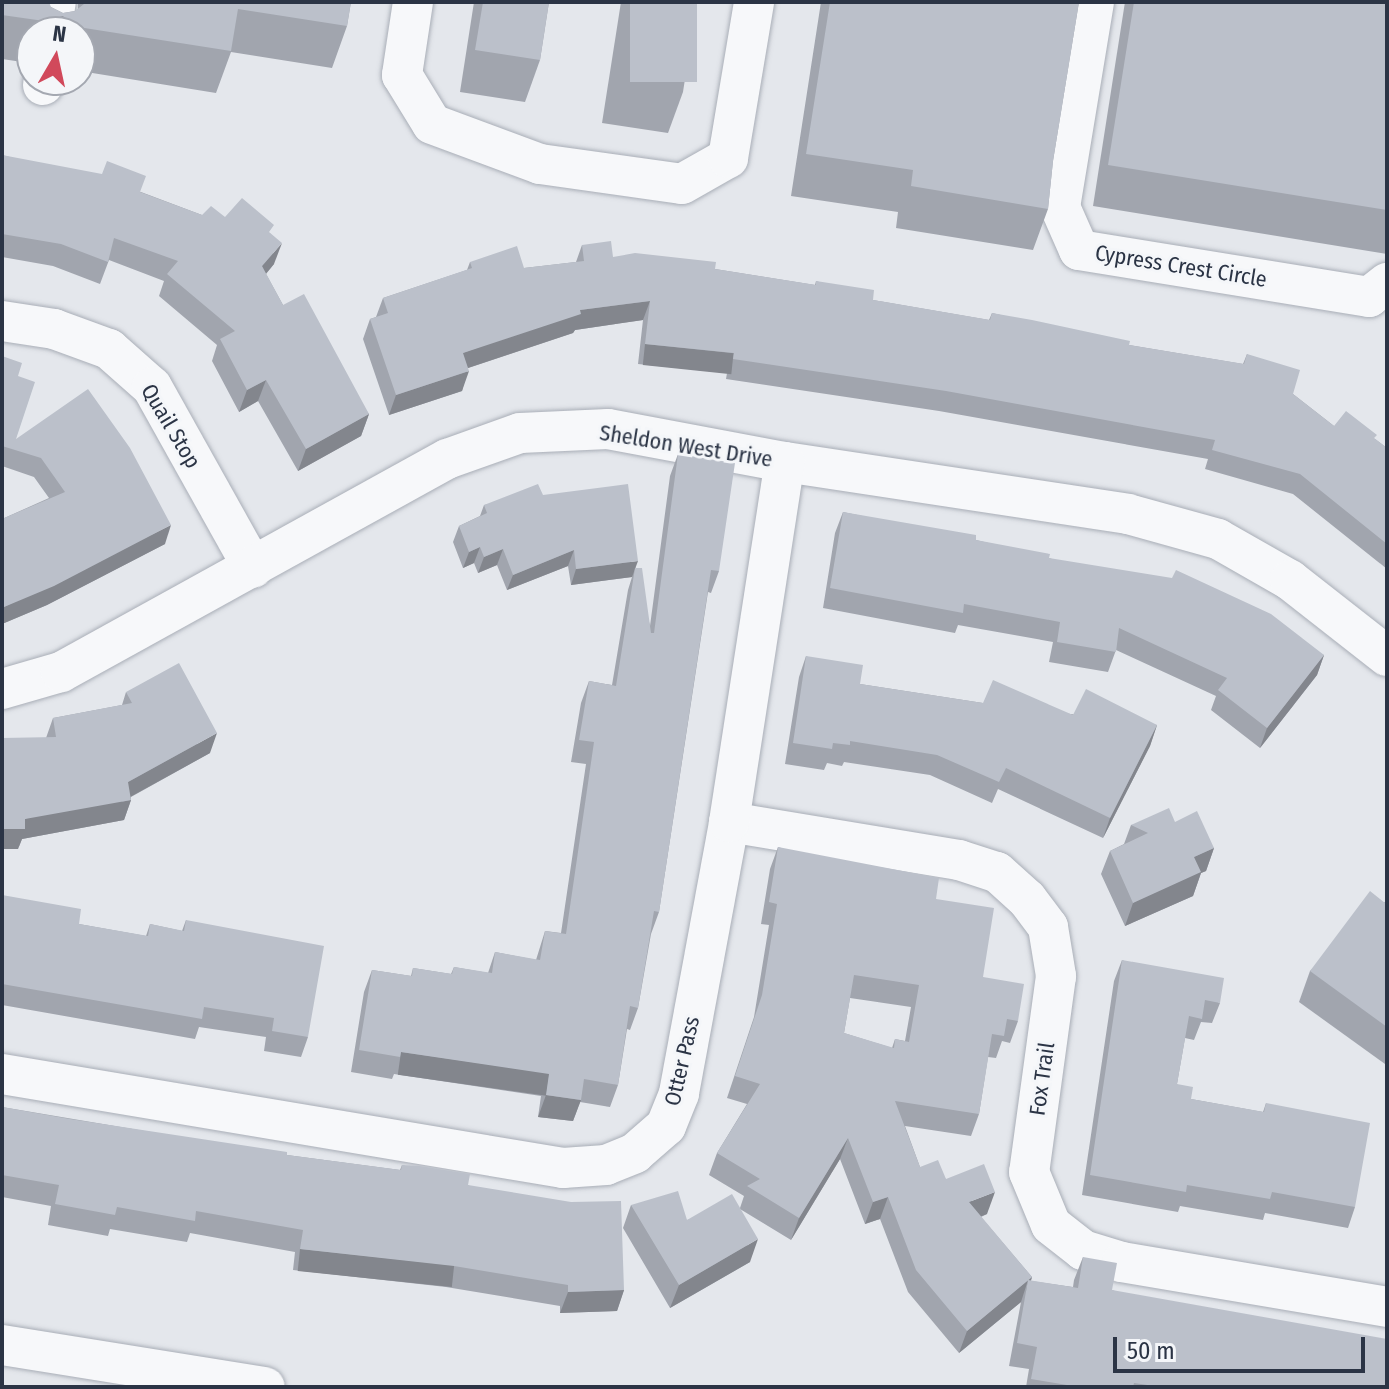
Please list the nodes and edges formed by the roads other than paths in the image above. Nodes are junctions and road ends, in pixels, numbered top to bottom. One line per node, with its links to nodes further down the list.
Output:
1 (413, 2): 2 (street)
2 (754, 2)
3 (1094, 2): 4 (street, Cypress Crest Circle)
4 (1387, 283)
5 (2, 321): 7 (street, Quail Stop)
6 (785, 462): 7 (street, Sheldon West Drive); 8 (street, Sheldon West Drive); 10 (street, Otter Pass)
7 (253, 568): 9 (street, Sheldon West Drive)
8 (1387, 656)
9 (2, 689)
10 (729, 822): 11 (street, Otter Pass); 12 (street, Fox Trail)
11 (2, 1074)
12 (1387, 1307)
13 (2, 1345): 14 (street)
14 (265, 1387)

